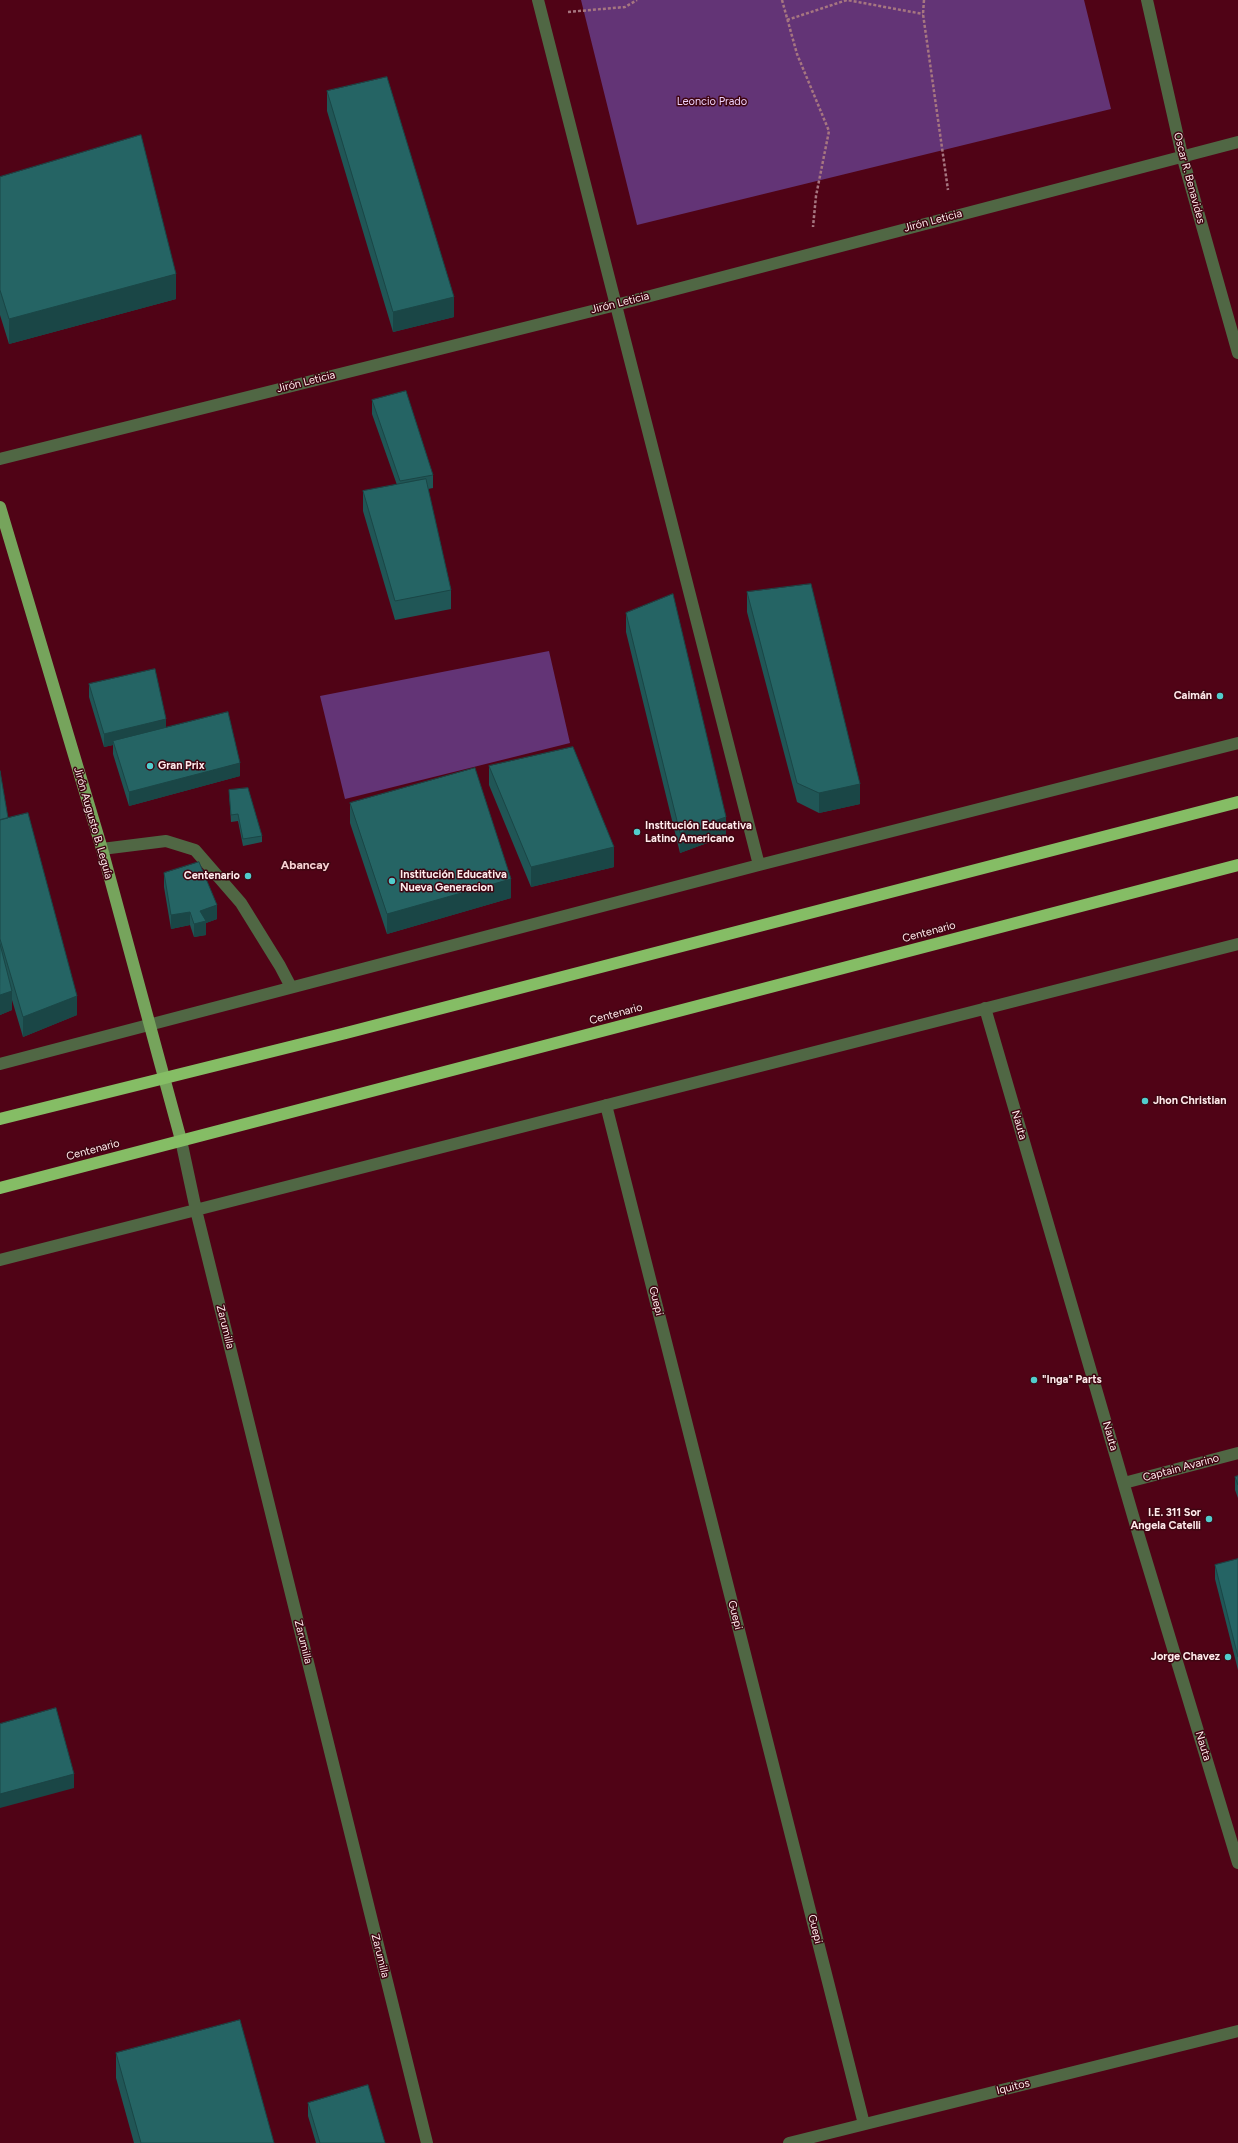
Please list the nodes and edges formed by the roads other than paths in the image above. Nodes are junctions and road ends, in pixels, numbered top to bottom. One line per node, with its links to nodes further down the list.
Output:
1 (538, 0): 5 (street)
2 (1147, 0): 4 (street, Oscar R. Benavides)
3 (1238, 142): 4 (street, Jirón Leticia)
4 (1182, 155): 5 (street, Jirón Leticia); 6 (street, Oscar R. Benavides)
5 (616, 305): 7 (street, Jirón Leticia); 12 (street)
6 (1238, 354)
7 (0, 459)
8 (0, 507): 11 (main road, Jirón Augusto B. Leguía)
9 (1238, 743): 12 (street)
10 (1238, 802): 19 (highway)
11 (102, 849): 15 (street); 17 (main road, Jirón Augusto B. Leguía)
12 (759, 865): 15 (street)
13 (1238, 865): 22 (highway, Centenario)
14 (1238, 944): 16 (street)
15 (291, 987): 17 (street)
16 (985, 1008): 20 (street); 27 (street, Nauta)
17 (148, 1025): 18 (street); 19 (main road, Jirón Augusto B. Leguía)
18 (0, 1064)
19 (164, 1078): 21 (highway); 22 (main road, Jirón Augusto B. Leguía)
20 (606, 1105): 24 (street); 30 (street, Guepi)
21 (0, 1119)
22 (181, 1140): 23 (highway, Centenario); 24 (street, Zarumilla)
23 (0, 1188)
24 (196, 1210): 25 (street); 31 (street, Zarumilla)
25 (0, 1260)
26 (1238, 1453): 27 (street, Captain Avarino)
27 (1124, 1483): 28 (street, Nauta)
28 (1238, 1863)
29 (1238, 2031): 30 (street, Iquitos)
30 (864, 2124): 32 (street, Iquitos)
31 (426, 2143)
32 (789, 2143)

